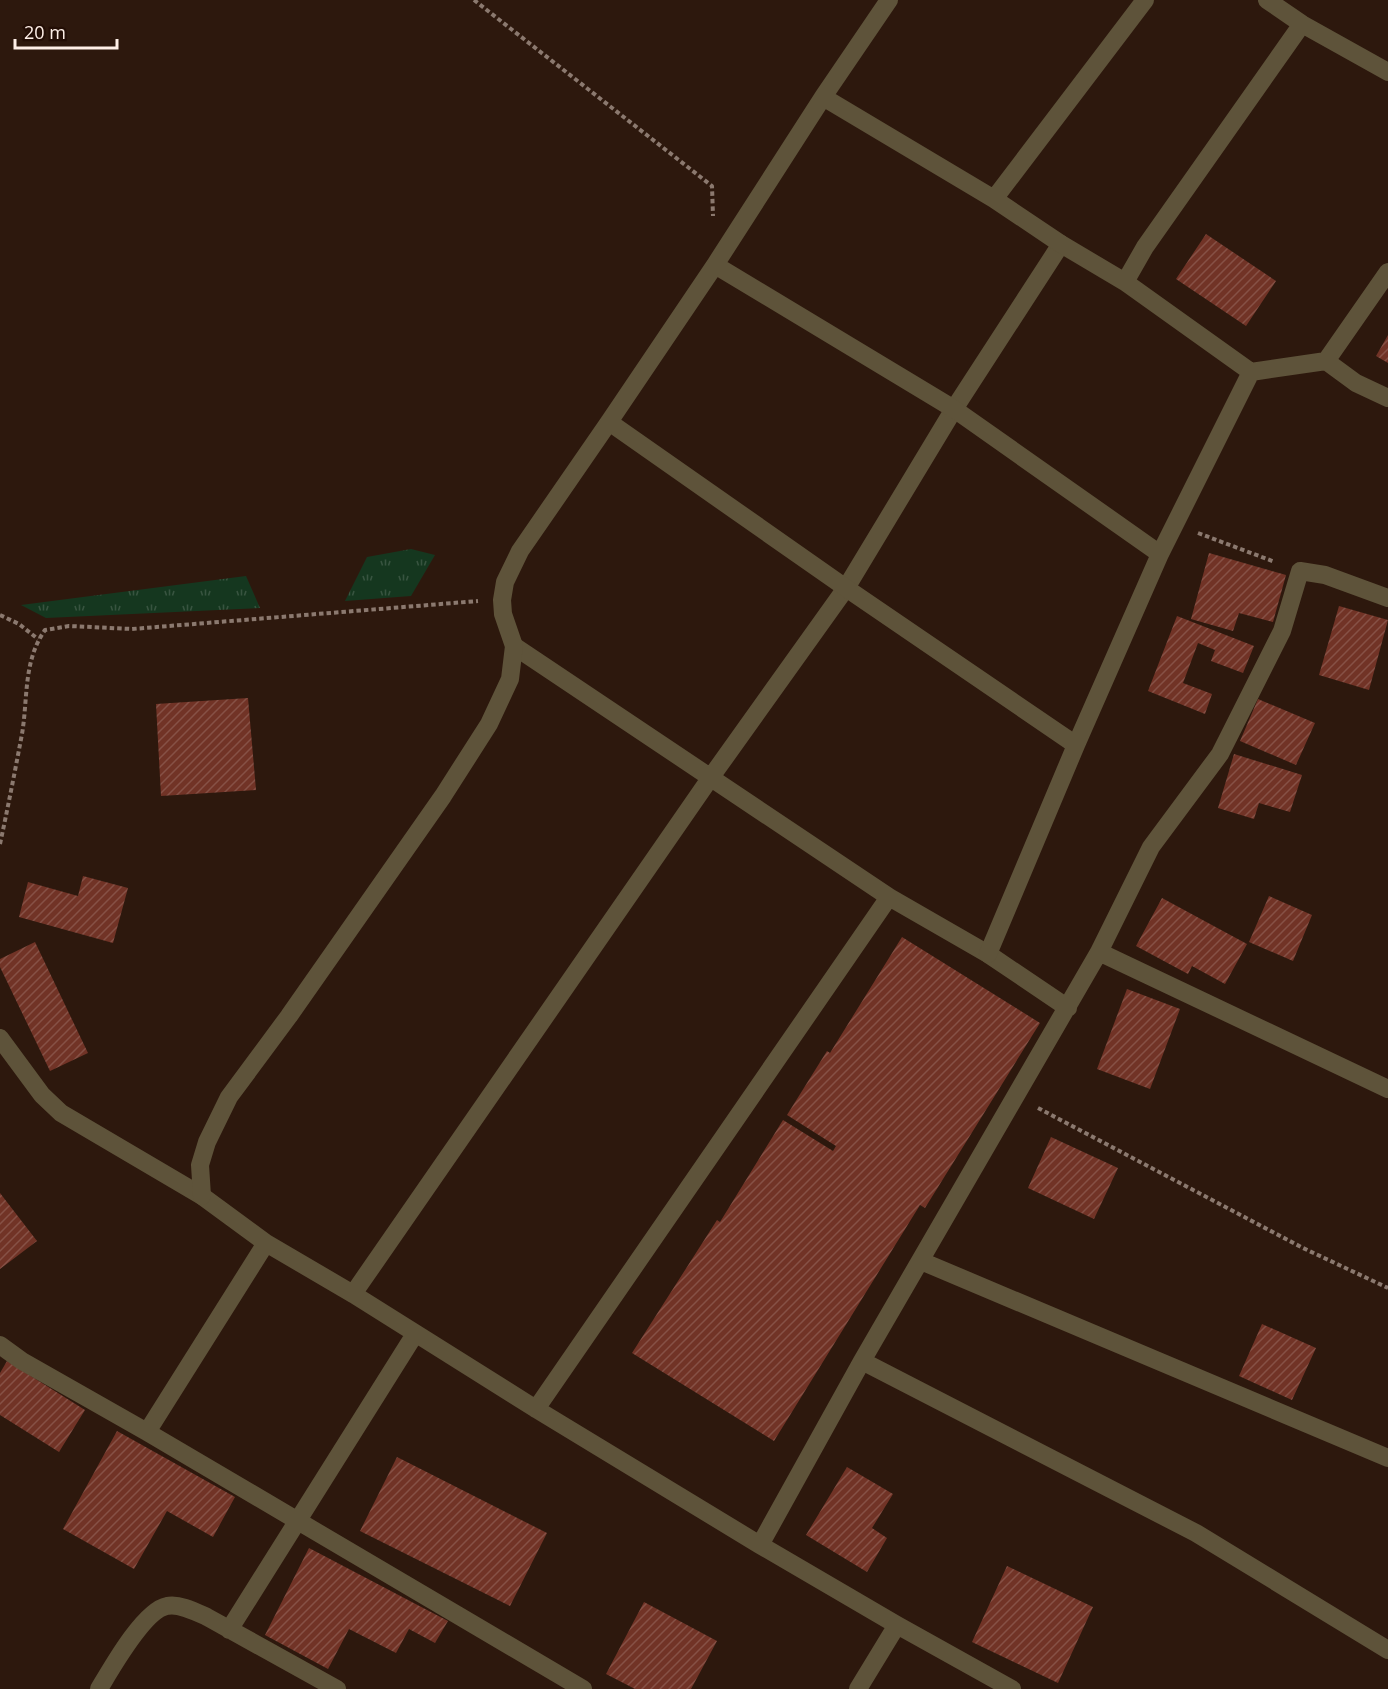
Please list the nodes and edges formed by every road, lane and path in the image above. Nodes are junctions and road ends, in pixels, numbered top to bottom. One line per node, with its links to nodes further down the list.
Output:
1 (474, 0): 9 (path)
2 (889, 0): 7 (street)
3 (1145, 0): 8 (street)
4 (1267, 0): 5 (street)
5 (1302, 24): 6 (street); 13 (street)
6 (1388, 72)
7 (823, 97): 8 (street); 11 (street)
8 (994, 200): 10 (street)
9 (713, 219)
10 (1061, 244): 13 (street); 17 (street)
11 (715, 265): 17 (street); 18 (street)
12 (1388, 272): 14 (street)
13 (1125, 282): 15 (street)
14 (1326, 361): 15 (street); 16 (street)
15 (1251, 372): 19 (street)
16 (1388, 398)
17 (954, 409): 20 (street); 22 (street)
18 (609, 422): 22 (street); 24 (street)
19 (1174, 524): 20 (street); 21 (path)
20 (1160, 554): 28 (street)
21 (1300, 571): 23 (street); 32 (street)
22 (846, 588): 28 (street); 29 (street)
23 (1388, 598)
24 (502, 600): 26 (path); 27 (street)
25 (0, 615): 26 (path)
26 (38, 639): 30 (path)
27 (514, 646): 29 (street); 38 (street)
28 (1076, 745): 33 (street)
29 (711, 777): 31 (street); 42 (street)
30 (0, 844)
31 (889, 897): 33 (street); 46 (street)
32 (1099, 952): 34 (street); 36 (street)
33 (988, 954): 34 (street)
34 (1068, 1008): 37 (street)
35 (0, 1038): 38 (street)
36 (1388, 1089)
37 (1016, 1096): 40 (street); 41 (path)
38 (202, 1196): 39 (street)
39 (266, 1243): 42 (street); 47 (street)
40 (921, 1261): 45 (street); 48 (street)
41 (1388, 1288)
42 (353, 1294): 43 (street)
43 (415, 1334): 46 (street); 49 (street)
44 (0, 1345): 47 (street)
45 (862, 1361): 50 (street); 53 (street)
46 (536, 1409): 50 (street)
47 (147, 1432): 49 (street)
48 (1388, 1458)
49 (296, 1521): 52 (street); 56 (street)
50 (760, 1545): 51 (street)
51 (897, 1625): 57 (street); 58 (street)
52 (228, 1630): 54 (street); 55 (street)
53 (1388, 1650)
54 (99, 1689)
55 (337, 1689)
56 (583, 1689)
57 (858, 1689)
58 (1012, 1689)

